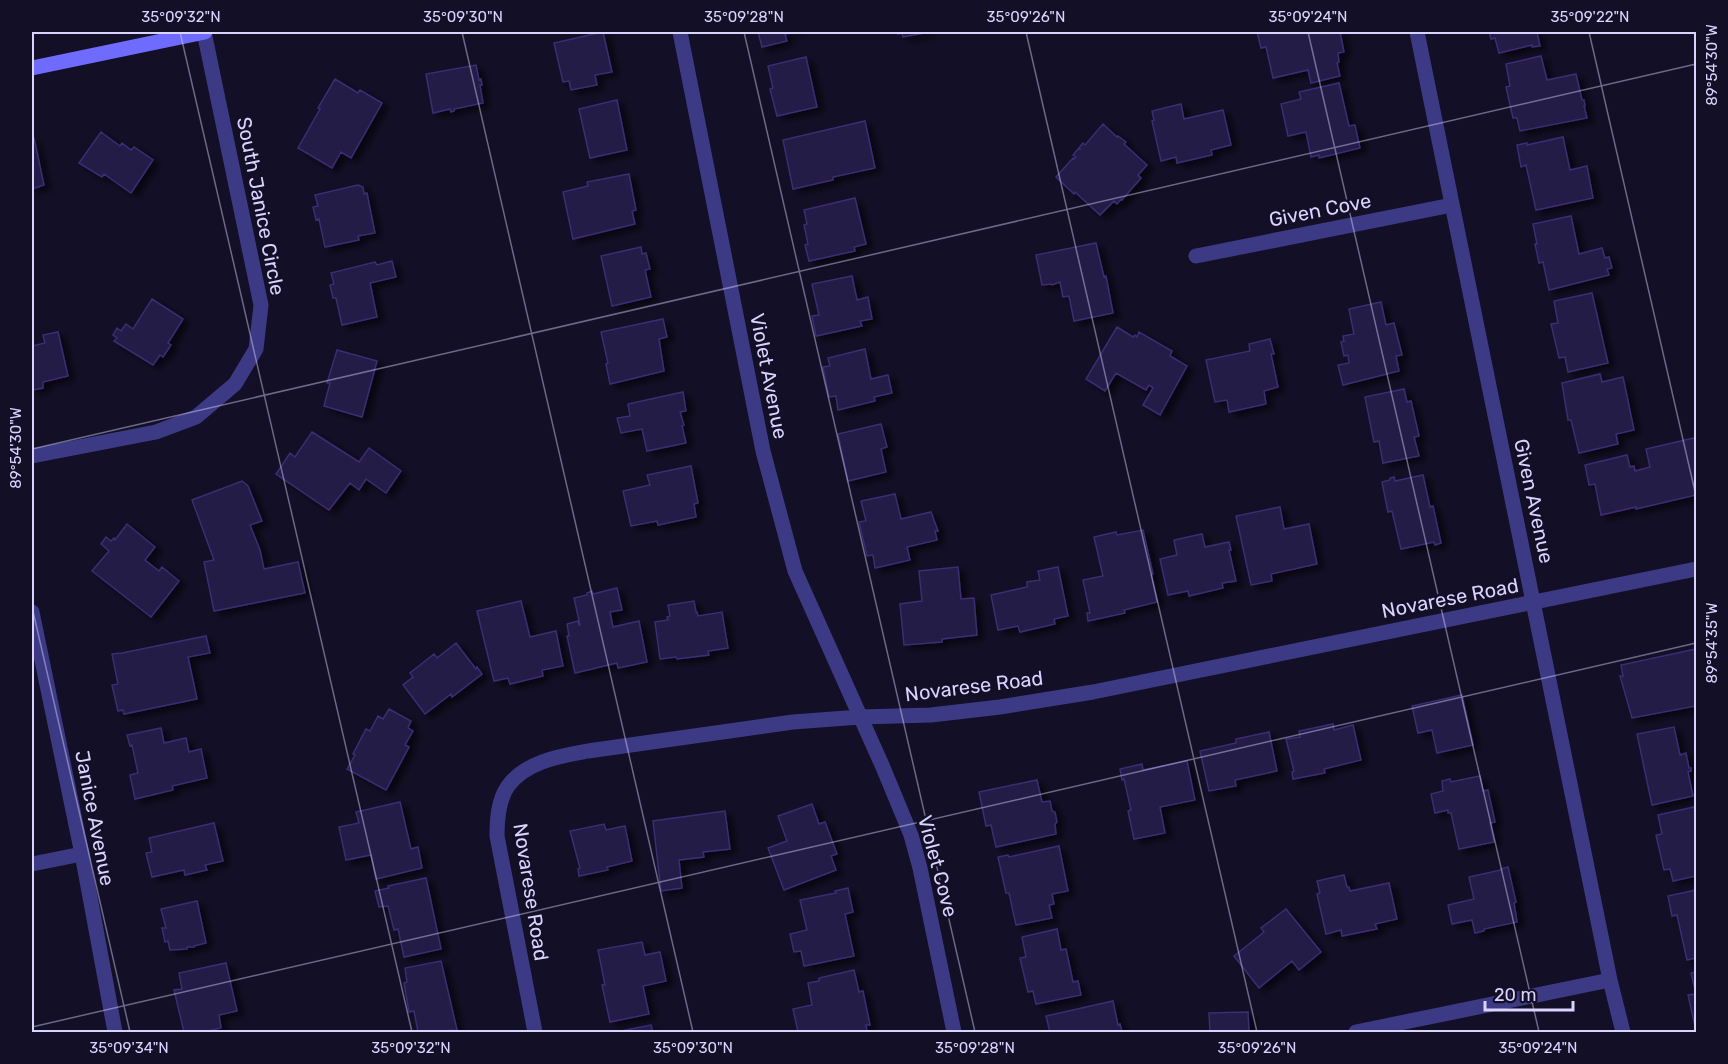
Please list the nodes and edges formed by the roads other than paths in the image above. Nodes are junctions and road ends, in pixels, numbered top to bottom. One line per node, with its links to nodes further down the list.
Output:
1 (204, 32): 4 (street); 7 (street, South Janice Circle)
2 (680, 32): 11 (street, Violet Avenue)
3 (1417, 32): 5 (street, Given Avenue)
4 (32, 68)
5 (1452, 205): 6 (street, Given Cove); 9 (street, Given Avenue)
6 (1196, 256)
7 (32, 456)
8 (1696, 569): 9 (street, Novarese Road)
9 (1533, 603): 11 (street, Novarese Road); 14 (street, Given Avenue)
10 (32, 612): 12 (street, Janice Avenue)
11 (860, 717): 16 (street, Novarese Road); 17 (street, Violet Cove)
12 (82, 854): 13 (street); 15 (street, Janice Avenue)
13 (32, 864)
14 (1610, 980): 18 (street); 19 (street, Given Avenue)
15 (115, 1032)
16 (535, 1032)
17 (954, 1032)
18 (1356, 1032)
19 (1623, 1032)

